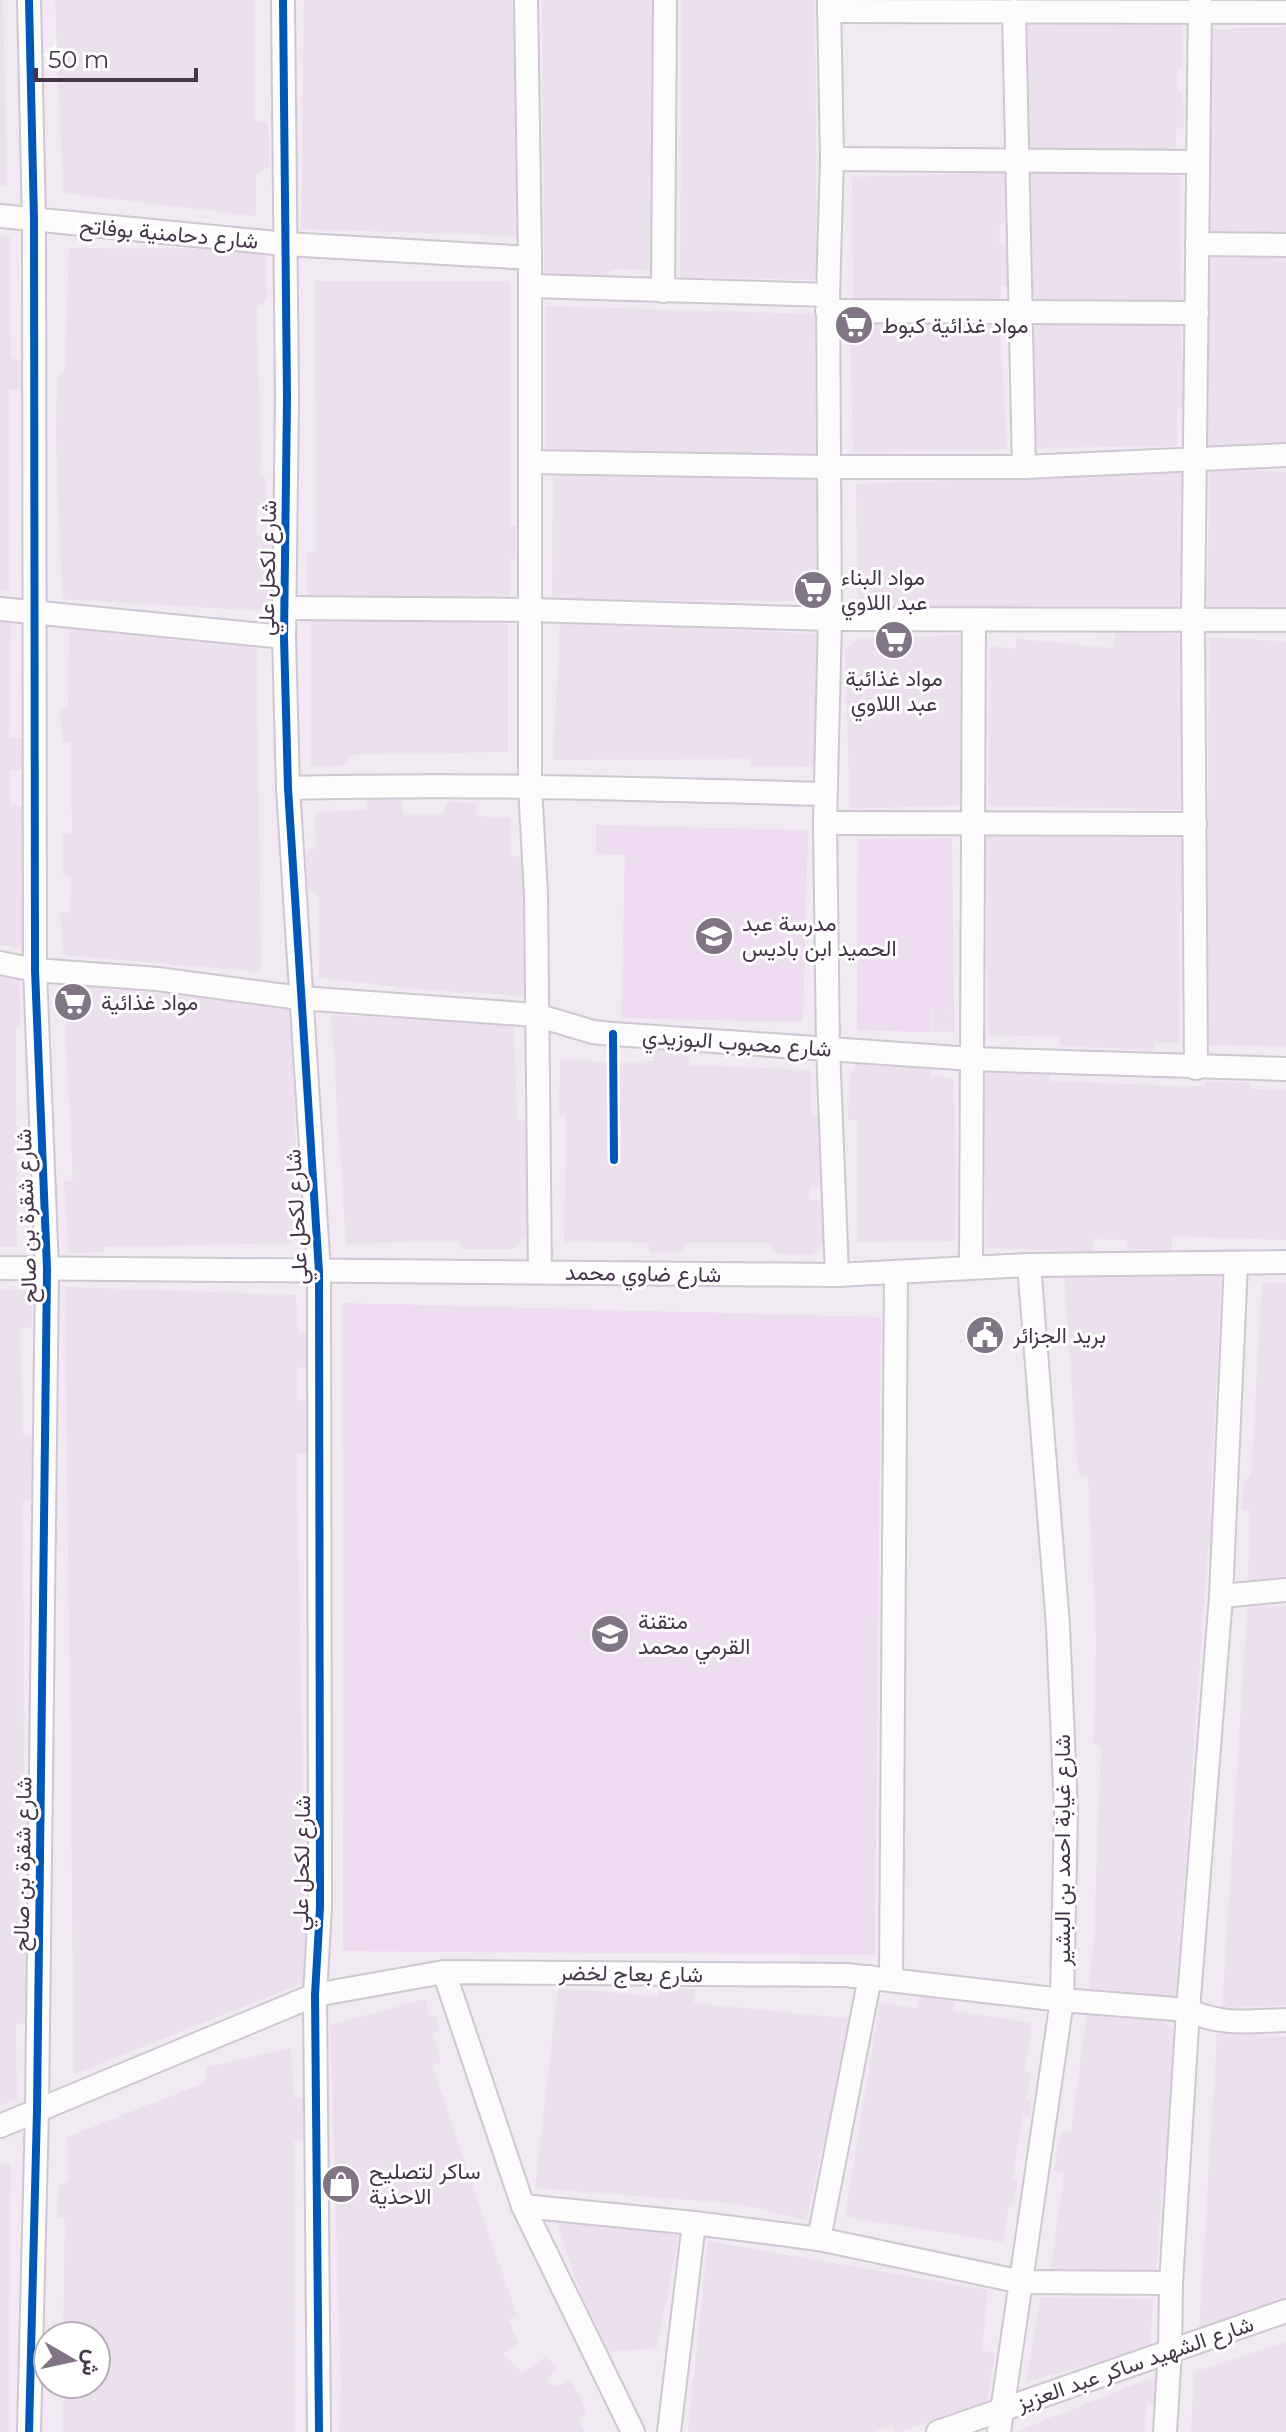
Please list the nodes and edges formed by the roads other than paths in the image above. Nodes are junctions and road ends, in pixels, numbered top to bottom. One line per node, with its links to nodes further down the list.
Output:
1 (29, 0): 14 (street, شارع شقرة بن صالح)
2 (283, 0): 15 (street, شارع لكحل علي)
3 (526, 0): 18 (street)
4 (665, 0): 20 (street)
5 (829, 6): 8 (street); 10 (street)
6 (1062, 6): 7 (street); 8 (street)
7 (1200, 6): 9 (street); 12 (street)
8 (1014, 11): 11 (street)
9 (1286, 12)
10 (832, 159): 11 (street); 21 (street)
11 (1015, 160): 12 (street); 22 (street)
12 (1198, 162): 16 (street)
13 (0, 216): 14 (street, شارع دحامنية بوفاتح)
14 (34, 220): 15 (street, شارع دحامنية بوفاتح); 32 (street, شارع شقرة بن صالح)
15 (286, 244): 18 (street, شارع دحامنية بوفاتح); 29 (street, شارع لكحل علي)
16 (1197, 244): 17 (street); 23 (street)
17 (1286, 245)
18 (530, 258): 19 (street)
19 (530, 286): 20 (street); 26 (street)
20 (663, 291): 21 (street)
21 (828, 303): 22 (street); 27 (street)
22 (1022, 312): 23 (street); 28 (street)
23 (1197, 313): 25 (street)
24 (1286, 455): 25 (street)
25 (1195, 460): 28 (street); 35 (street)
26 (530, 462): 27 (street); 31 (street)
27 (829, 467): 28 (street); 33 (street)
28 (1024, 467)
29 (284, 608): 31 (street); 37 (street, شارع لكحل علي)
30 (0, 609): 32 (street)
31 (531, 610): 33 (street); 38 (street)
32 (34, 613): 37 (street); 45 (street, شارع شقرة بن صالح)
33 (830, 619): 34 (street); 40 (street)
34 (974, 620): 35 (street); 42 (street)
35 (1193, 620): 36 (street); 43 (street)
36 (1286, 620)
37 (284, 637): 39 (street, شارع لكحل علي)
38 (530, 786): 39 (street); 40 (street); 47 (street)
39 (288, 788): 46 (street, شارع لكحل علي)
40 (825, 794): 41 (street)
41 (825, 823): 42 (street); 48 (street)
42 (973, 824): 43 (street); 49 (street)
43 (1195, 824): 50 (street)
44 (0, 963): 45 (street, شارع محبوب البوزيدي)
45 (35, 970): 46 (street, شارع محبوب البوزيدي); 57 (street, شارع شقرة بن صالح)
46 (300, 998): 47 (street, شارع محبوب البوزيدي); 58 (street, شارع لكحل علي)
47 (536, 1015): 48 (street, شارع محبوب البوزيدي); 59 (street)
48 (828, 1047): 49 (street, شارع محبوب البوزيدي); 61 (street)
49 (972, 1059): 50 (street, شارع محبوب البوزيدي); 56 (street)
50 (1196, 1068): 51 (street, شارع محبوب البوزيدي)
51 (1286, 1069)
52 (1286, 1262): 53 (street, شارع ضاوي محمد)
53 (1236, 1263): 54 (street, شارع ضاوي محمد); 63 (street)
54 (1029, 1265): 56 (street, شارع ضاوي محمد); 67 (street, شارع غيابة احمد بن البشير)
55 (0, 1268): 57 (street, شارع ضاوي محمد)
56 (971, 1268): 60 (street, شارع ضاوي محمد)
57 (47, 1269): 58 (street, شارع ضاوي محمد); 70 (street, شارع شقرة بن صالح)
58 (319, 1272): 59 (street, شارع ضاوي محمد); 66 (street, شارع لكحل علي)
59 (540, 1272): 61 (street, شارع ضاوي محمد)
60 (896, 1272): 61 (street, شارع ضاوي محمد); 65 (street)
61 (837, 1275)
62 (1286, 1590): 63 (street)
63 (1221, 1596): 68 (street)
64 (444, 1972): 65 (street, شارع بعاج لخضر); 66 (street, شارع بعاج لخضر); 72 (street)
65 (880, 1978): 67 (street, شارع بعاج لخضر); 74 (street)
66 (315, 1995): 70 (street, شارع بعاج لخضر); 81 (street, شارع لكحل علي)
67 (1062, 2000): 68 (street, شارع بعاج لخضر); 75 (street, شارع غيابة احمد بن البشير)
68 (1188, 2010): 69 (street, شارع بعاج لخضر); 76 (street)
69 (1286, 2020)
70 (37, 2110): 71 (street, شارع بعاج لخضر); 80 (street, شارع شقرة بن صالح)
71 (0, 2126)
72 (523, 2206): 73 (street); 82 (street)
73 (694, 2223): 74 (street); 83 (street)
74 (819, 2239): 75 (street)
75 (1022, 2282): 76 (street); 79 (street, شارع غيابة احمد بن البشير)
76 (1171, 2283): 78 (street)
77 (1286, 2311): 78 (street, شارع الشهيد ساكر عبد العزيز)
78 (1170, 2351): 79 (street, شارع الشهيد ساكر عبد العزيز); 86 (street)
79 (1003, 2409): 84 (street, شارع الشهيد ساكر عبد العزيز); 85 (street, شارع غيابة احمد بن البشير)
80 (29, 2432)
81 (319, 2432)
82 (633, 2432)
83 (669, 2432)
84 (938, 2432)
85 (999, 2432)
86 (1165, 2432)

